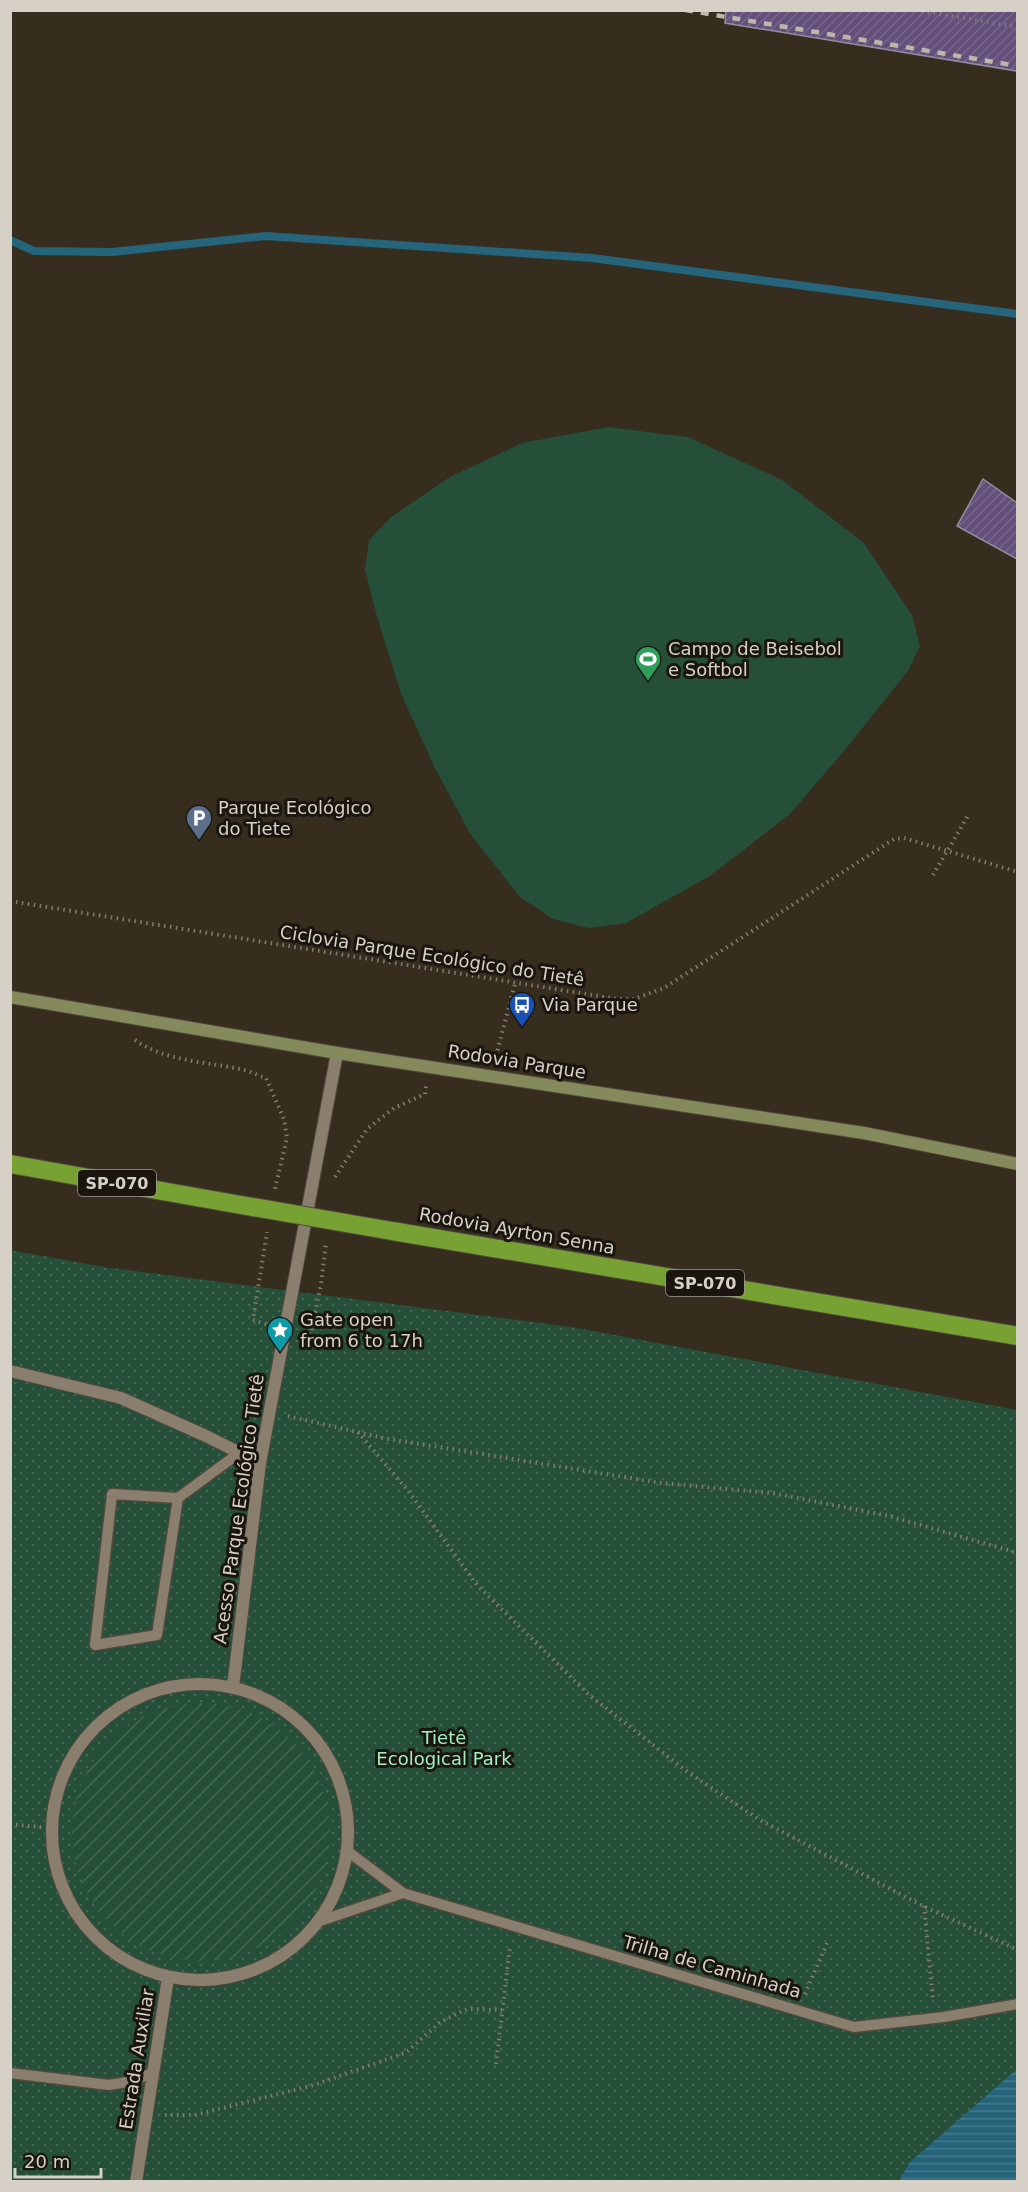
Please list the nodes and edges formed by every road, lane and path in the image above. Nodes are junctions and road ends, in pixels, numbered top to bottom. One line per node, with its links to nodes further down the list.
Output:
1 (916, 10): 2 (path)
2 (1017, 27)
3 (969, 814): 4 (path)
4 (947, 851): 5 (path, Ciclovia Parque Ecológico do Tietê); 6 (path); 8 (path, Ciclovia Parque Ecológico do Tietê)
5 (1017, 872)
6 (933, 875)
7 (10, 901): 8 (path, Ciclovia Parque Ecológico do Tietê)
8 (515, 984): 13 (path)
9 (10, 997): 11 (street, Rodovia Parque)
10 (131, 1037): 17 (path)
11 (337, 1053): 12 (street, Rodovia Parque); 20 (street, Acesso Parque Ecológico Tietê)
12 (429, 1067): 13 (street, Rodovia Parque); 16 (path)
13 (491, 1076): 15 (street, Rodovia Parque)
14 (10, 1164): 21 (highway, Rodovia Ayrton Senna / SP-070, bridge)
15 (1017, 1164)
16 (333, 1180)
17 (275, 1192)
18 (268, 1224): 20 (path)
19 (326, 1238): 20 (path)
20 (285, 1329): 23 (street, Acesso Parque Ecológico Tietê)
21 (1017, 1336)
22 (10, 1371): 25 (street)
23 (270, 1411): 24 (path); 26 (street, Acesso Parque Ecológico Tietê)
24 (358, 1432): 28 (path); 34 (path)
25 (239, 1453): 26 (street); 27 (lane)
26 (260, 1463): 29 (street, Acesso Parque Ecológico Tietê)
27 (178, 1498): 27 (lane)
28 (1017, 1553)
29 (233, 1687): 31 (street); 32 (street)
30 (10, 1824): 31 (path)
31 (49, 1828): 39 (street)
32 (350, 1853): 33 (lane, Trilha de Caminhada); 35 (street)
33 (403, 1893): 35 (lane); 36 (lane, Trilha de Caminhada)
34 (923, 1906): 38 (path); 43 (path)
35 (320, 1921): 39 (street)
36 (512, 1927): 41 (path); 42 (lane, Trilha de Caminhada)
37 (827, 1942): 42 (path)
38 (1017, 1950)
39 (168, 1978): 45 (street, Estrada Auxiliar)
40 (1017, 2004): 43 (lane, Trilha de Caminhada)
41 (502, 2010): 44 (path); 47 (path)
42 (798, 2011): 43 (lane, Trilha de Caminhada)
43 (935, 2018)
44 (496, 2064)
45 (154, 2072): 46 (lane); 47 (street, Estrada Auxiliar)
46 (10, 2073)
47 (147, 2115): 48 (street, Estrada Auxiliar)
48 (136, 2181)

